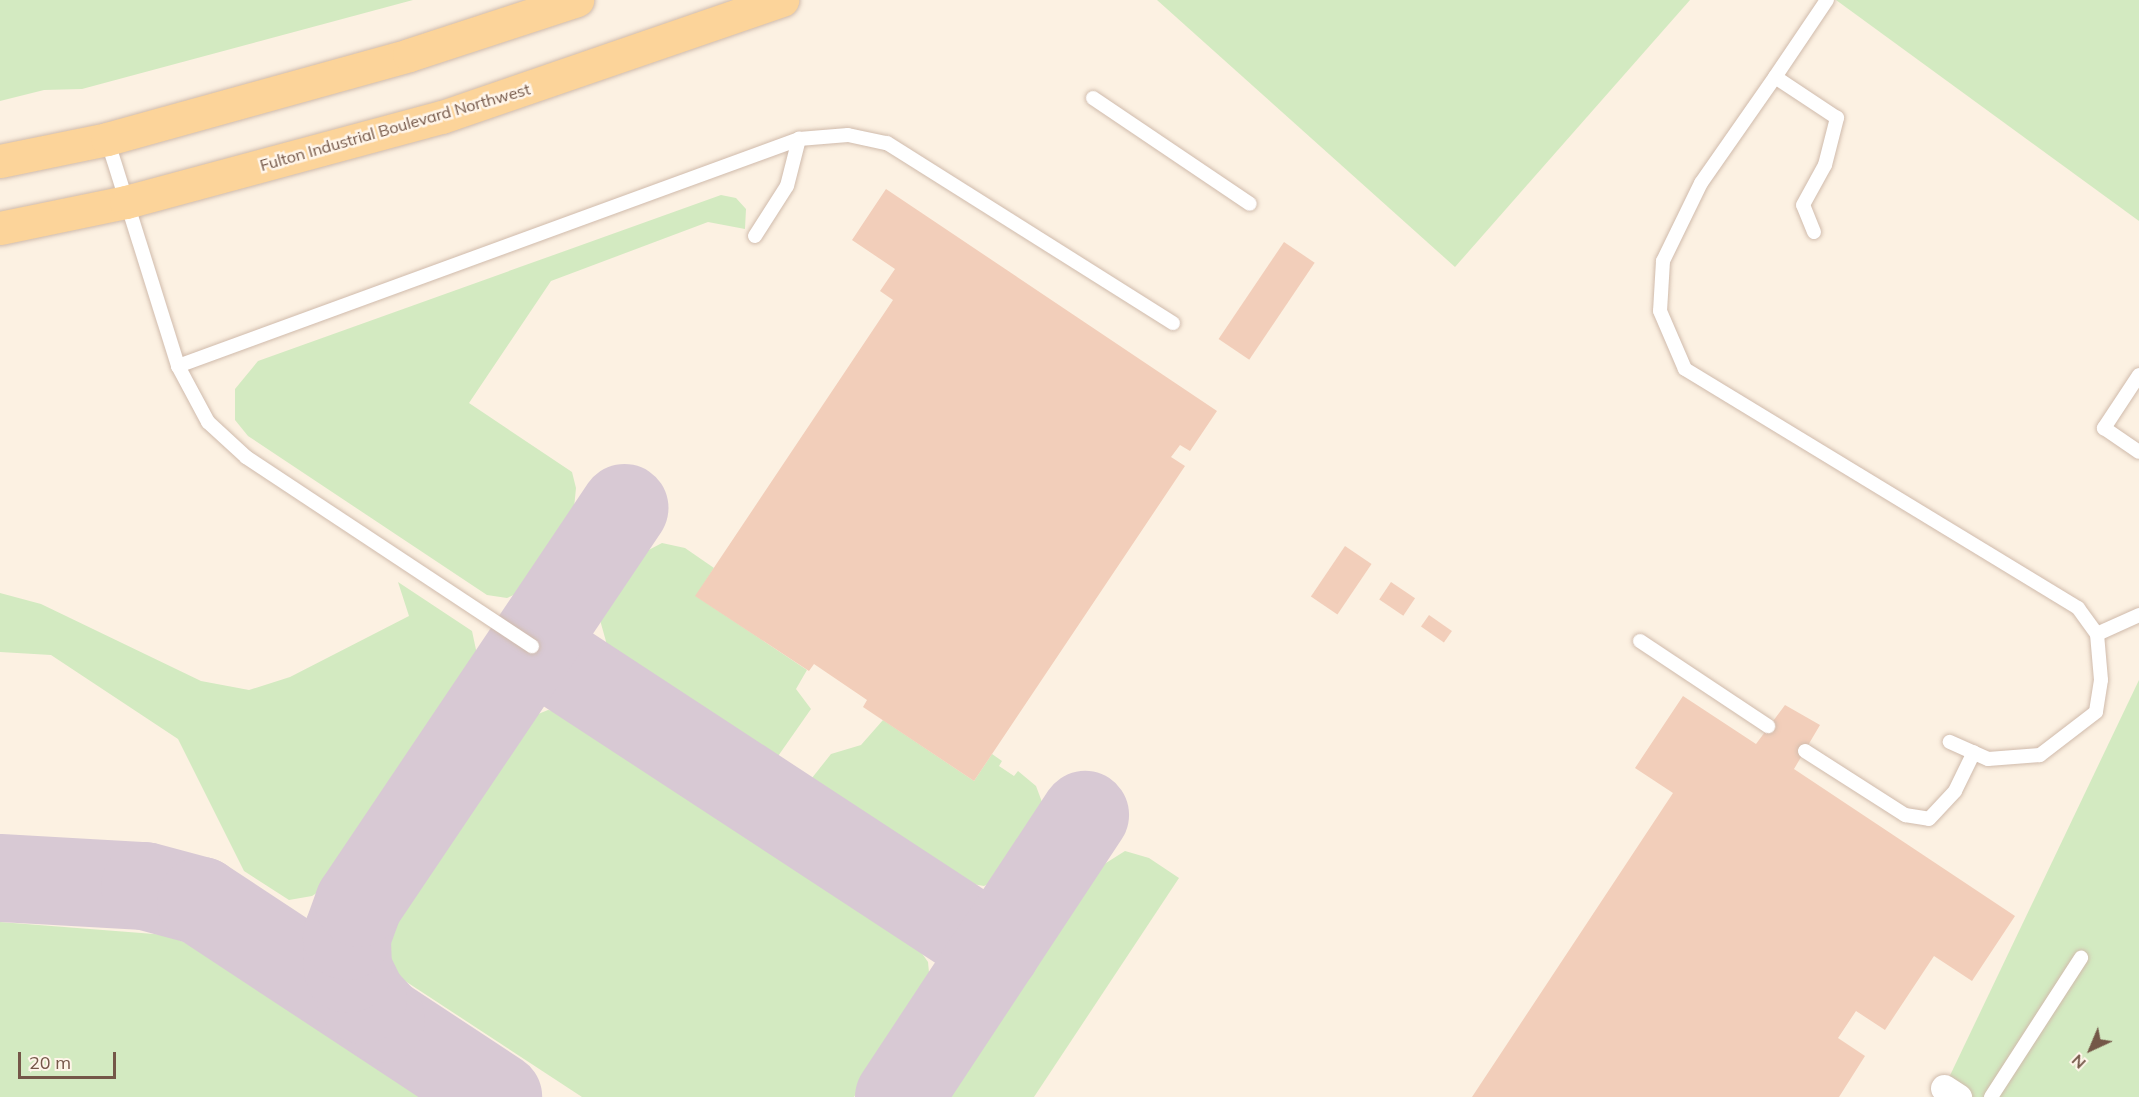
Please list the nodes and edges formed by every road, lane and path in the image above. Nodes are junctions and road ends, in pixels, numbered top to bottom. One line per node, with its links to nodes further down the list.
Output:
1 (577, 0): 6 (main road)
2 (782, 0): 9 (main road, Fulton Industrial Boulevard Northwest)
3 (1827, 0): 4 (lane)
4 (1775, 77): 12 (lane); 19 (lane)
5 (1093, 98): 10 (lane)
6 (107, 139): 8 (main road); 9 (lane)
7 (800, 140): 13 (lane); 14 (lane); 15 (lane)
8 (0, 161)
9 (126, 202): 11 (main road, Fulton Industrial Boulevard Northwest); 15 (lane)
10 (1250, 204)
11 (0, 228)
12 (1814, 232)
13 (755, 236)
14 (1173, 323)
15 (178, 366): 21 (lane)
16 (2139, 375): 17 (lane)
17 (2139, 452)
18 (2139, 615): 19 (lane)
19 (2097, 634): 25 (lane)
20 (1640, 641): 22 (lane)
21 (532, 646)
22 (1768, 726)
23 (1950, 742): 25 (lane)
24 (1805, 750): 25 (lane)
25 (1974, 752)
26 (2081, 958): 27 (lane)
27 (1991, 1097)

